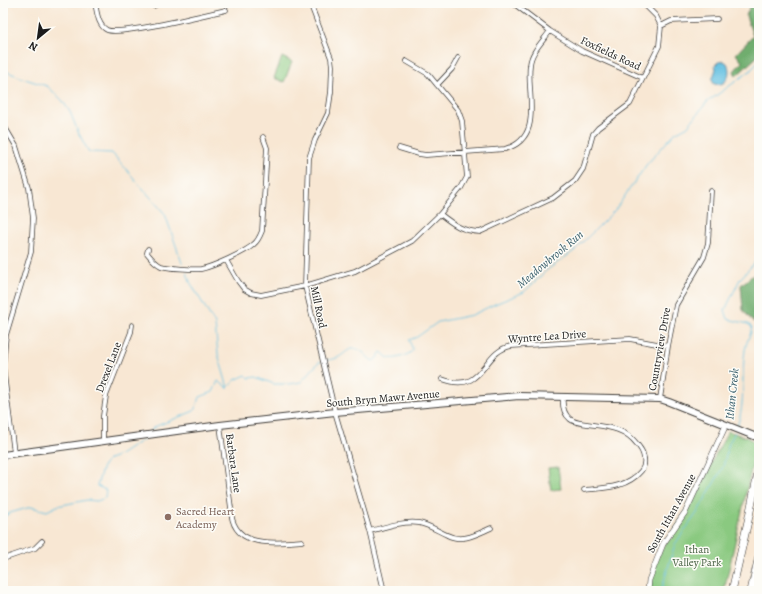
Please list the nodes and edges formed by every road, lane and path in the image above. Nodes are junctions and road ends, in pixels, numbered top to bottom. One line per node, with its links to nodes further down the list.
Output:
1 (95, 3): 7 (street)
2 (150, 3): 3 (street)
3 (159, 3)
4 (310, 3): 23 (street, Mill Road)
5 (513, 3): 10 (street, Foxfields Road)
6 (642, 3): 9 (street)
7 (226, 10)
8 (717, 19): 9 (street)
9 (661, 26): 13 (street)
10 (550, 30): 13 (street, Foxfields Road); 18 (street)
11 (458, 58): 14 (street)
12 (406, 61): 14 (street)
13 (643, 78): 20 (street)
14 (437, 85): 18 (street)
15 (3, 124): 26 (street)
16 (262, 137): 22 (street)
17 (399, 148): 18 (street)
18 (465, 153): 20 (street)
19 (711, 191): 25 (street, Countryview Drive)
20 (440, 214): 23 (street)
21 (148, 249): 22 (street)
22 (226, 260): 23 (street)
23 (305, 286): 30 (street, Mill Road)
24 (132, 325): 34 (street, Drexel Lane)
25 (668, 346): 27 (street, Wyntre Lea Drive); 29 (street, Countryview Drive)
26 (3, 365): 35 (street)
27 (442, 379)
28 (563, 397): 29 (main road, South Bryn Mawr Avenue); 30 (main road, South Bryn Mawr Avenue); 38 (street)
29 (660, 399): 32 (main road, South Bryn Mawr Avenue)
30 (335, 412): 31 (main road, South Bryn Mawr Avenue); 40 (street, Mill Road)
31 (220, 425): 34 (main road, South Bryn Mawr Avenue); 42 (street, Barbara Lane)
32 (726, 425): 33 (main road, South Bryn Mawr Avenue); 46 (street, South Ithan Avenue)
33 (759, 438)
34 (103, 441): 35 (main road, South Bryn Mawr Avenue)
35 (14, 453): 36 (main road, South Bryn Mawr Avenue)
36 (3, 455)
37 (759, 468): 47 (highway)
38 (584, 490)
39 (491, 528): 40 (street)
40 (370, 531): 45 (street, Mill Road)
41 (42, 541): 44 (street)
42 (302, 541)
43 (759, 556): 48 (highway)
44 (3, 559)
45 (384, 591)
46 (648, 591)
47 (732, 591)
48 (751, 591)

